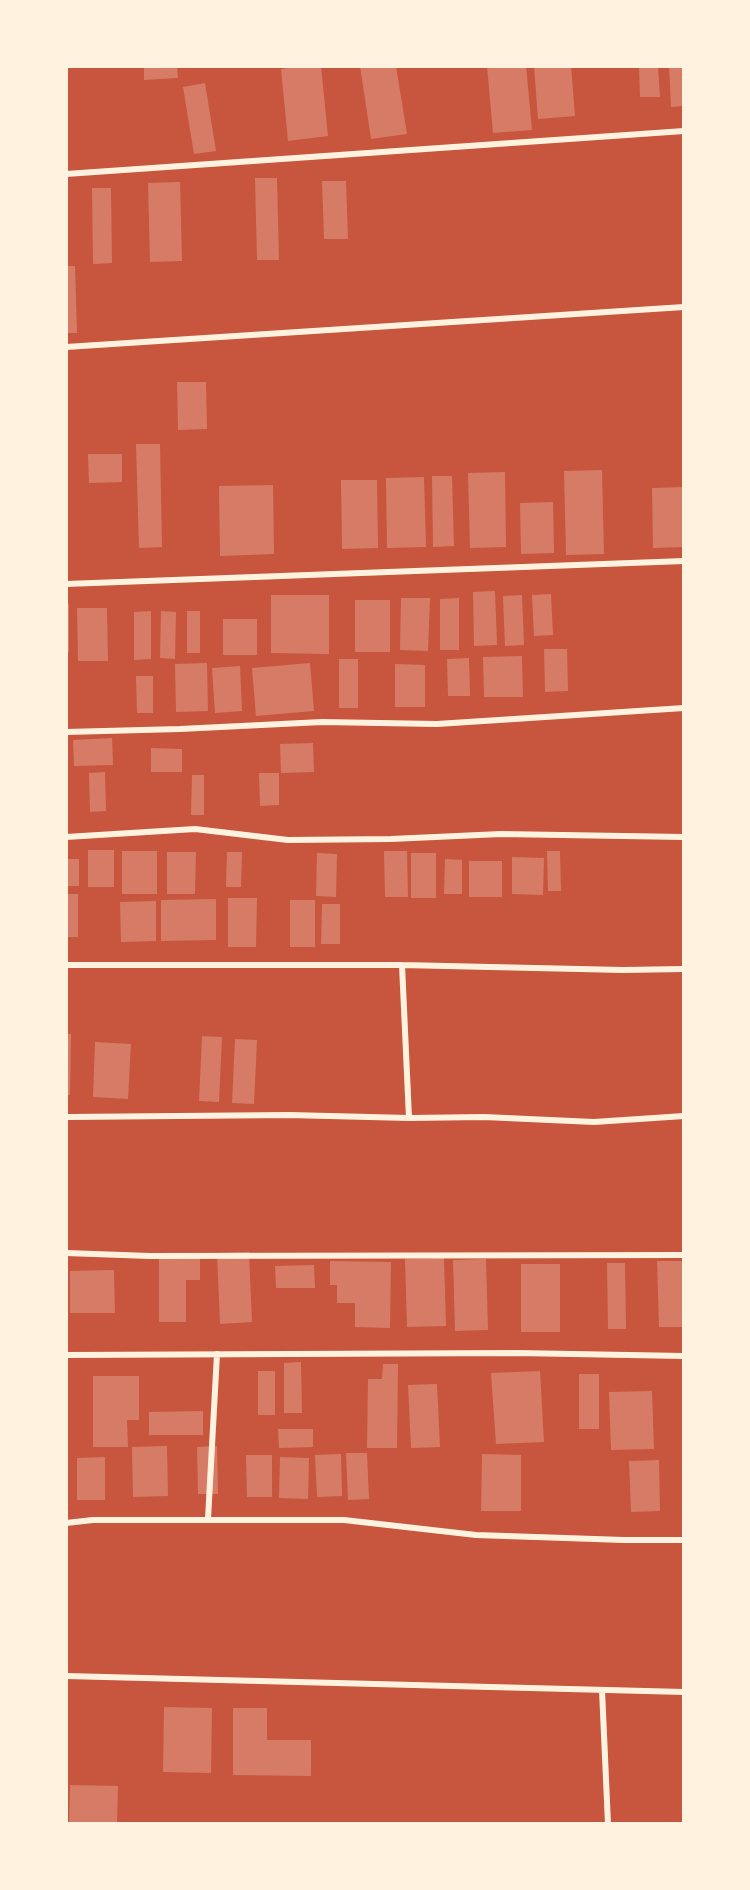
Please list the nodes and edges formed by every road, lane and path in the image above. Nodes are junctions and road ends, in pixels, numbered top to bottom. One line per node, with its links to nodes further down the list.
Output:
1 (684, 131): 2 (street)
2 (66, 174)
3 (684, 307): 4 (street)
4 (66, 347)
5 (684, 561): 6 (street)
6 (66, 584)
7 (684, 708): 8 (street)
8 (66, 732)
9 (66, 837): 10 (street)
10 (684, 837)
11 (66, 965): 12 (street)
12 (402, 965): 13 (street); 16 (street)
13 (684, 969)
14 (684, 1116): 16 (street)
15 (66, 1117): 16 (street)
16 (409, 1118)
17 (66, 1253): 18 (street)
18 (684, 1255)
19 (217, 1354): 20 (street); 21 (street); 22 (street)
20 (66, 1355)
21 (684, 1356)
22 (208, 1519): 23 (street); 24 (street)
23 (66, 1523)
24 (684, 1540)
25 (66, 1676): 26 (street)
26 (602, 1690): 27 (street); 28 (street)
27 (684, 1692)
28 (608, 1824)

